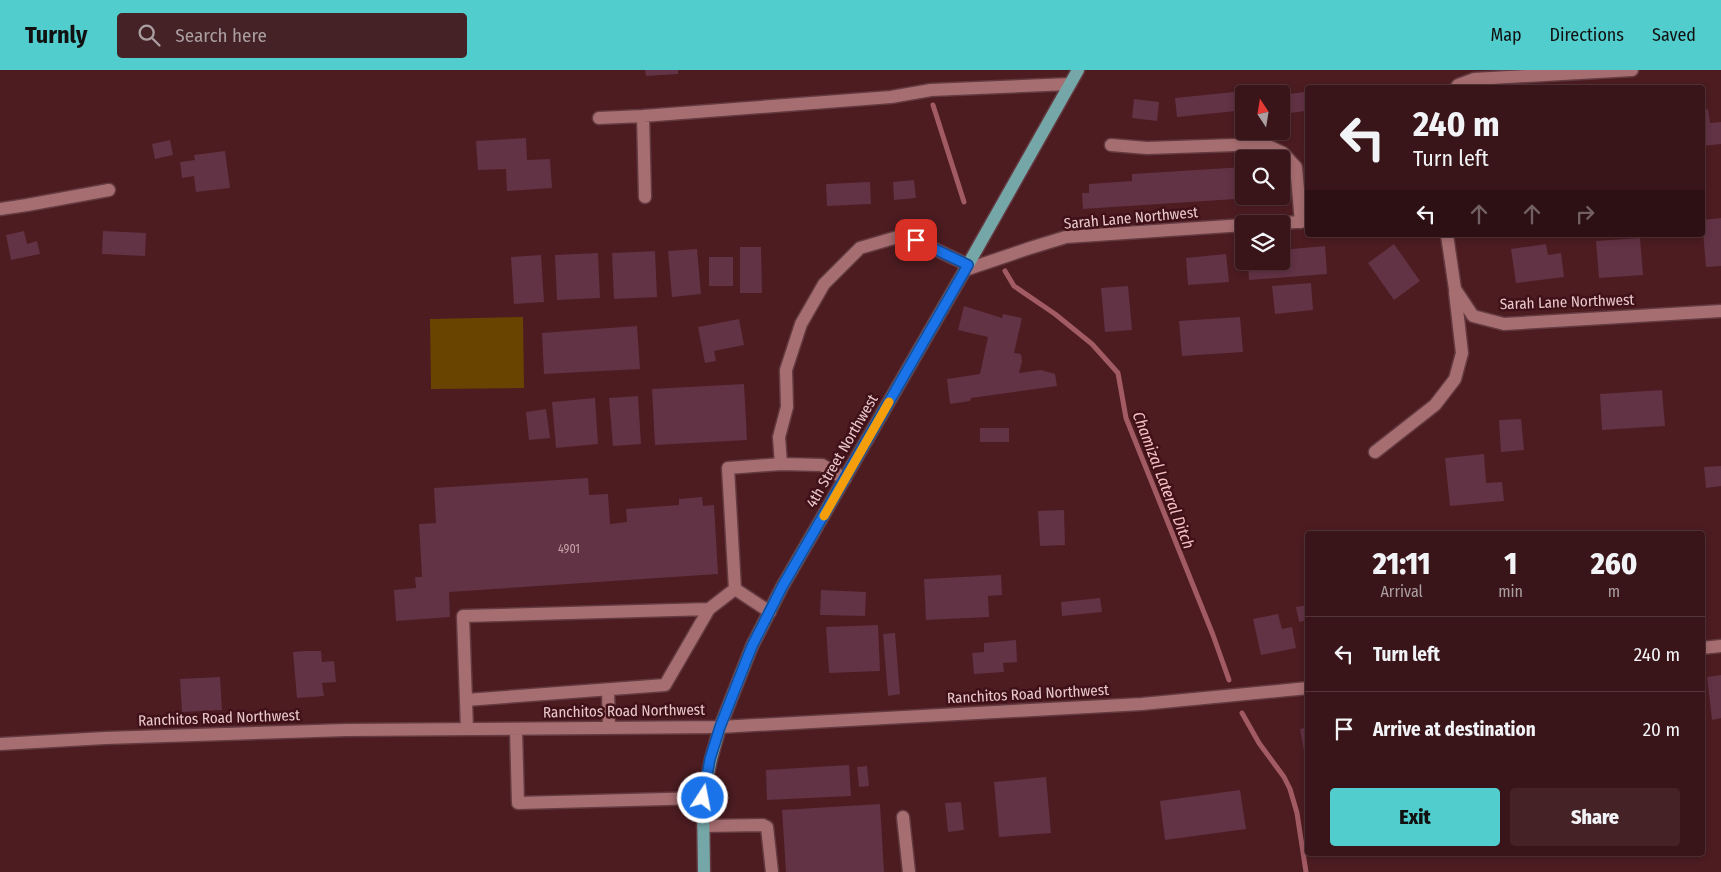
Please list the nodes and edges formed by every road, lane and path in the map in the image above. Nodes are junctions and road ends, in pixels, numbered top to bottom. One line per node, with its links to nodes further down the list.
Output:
1 (1078, 70): 3 (main road, 4th Street Northwest)
2 (1632, 70): 4 (street)
3 (1070, 84): 5 (street); 15 (main road, 4th Street Northwest)
4 (1458, 85)
5 (643, 116): 6 (street); 9 (street)
6 (599, 118)
7 (1110, 144): 11 (street)
8 (109, 190): 10 (street)
9 (645, 197)
10 (0, 208)
11 (1304, 221): 12 (street)
12 (1290, 222)
13 (1235, 226): 15 (street, Sarah Lane Northwest)
14 (1448, 237): 16 (street, Sarah Lane Northwest)
15 (967, 268): 19 (street); 20 (main road, 4th Street Northwest)
16 (1455, 290): 17 (street, Sarah Lane Northwest); 18 (street)
17 (1721, 311)
18 (1375, 452)
19 (781, 464): 20 (street); 21 (street)
20 (845, 479): 23 (main road, 4th Street Northwest)
21 (735, 589): 22 (street); 23 (street)
22 (709, 609): 27 (street); 28 (street)
23 (770, 612): 29 (main road, 4th Street Northwest)
24 (1721, 646): 25 (street)
25 (1705, 648)
26 (1305, 688): 29 (street, Ranchitos Road Northwest)
27 (608, 690): 28 (street); 30 (street)
28 (466, 700): 31 (street)
29 (720, 727): 30 (street, Ranchitos Road Northwest); 34 (main road, 4th Street Northwest)
30 (609, 728): 32 (street, Ranchitos Road Northwest)
31 (466, 729): 32 (street, Ranchitos Road Northwest); 33 (street, Ranchitos Road Northwest)
32 (516, 729): 34 (street)
33 (0, 744)
34 (703, 798): 36 (main road, 4th Street Northwest)
35 (903, 817): 39 (street)
36 (703, 826): 37 (main road, 4th Street Northwest); 38 (street)
37 (704, 872)
38 (772, 872)
39 (909, 872)

